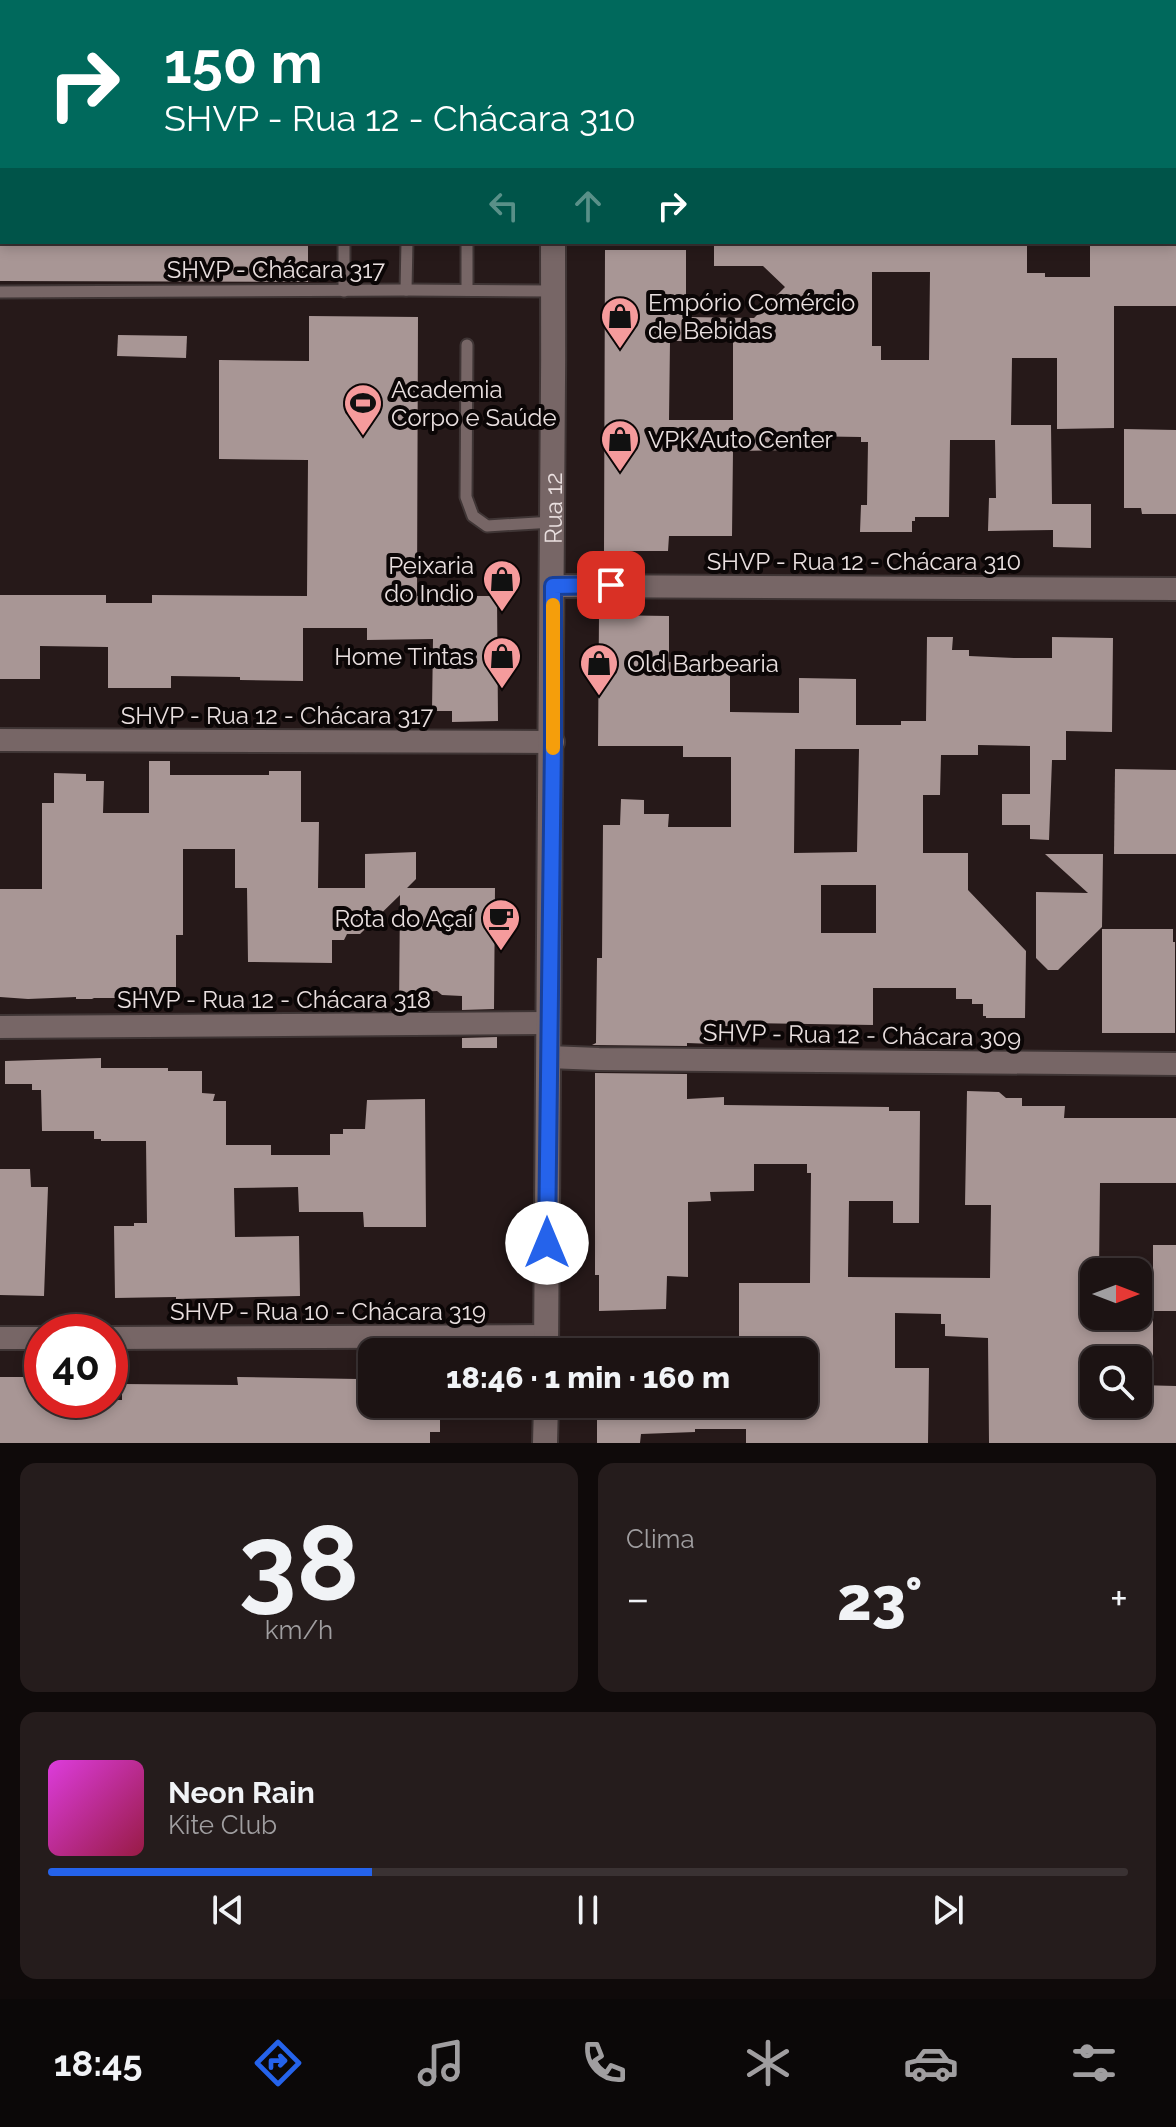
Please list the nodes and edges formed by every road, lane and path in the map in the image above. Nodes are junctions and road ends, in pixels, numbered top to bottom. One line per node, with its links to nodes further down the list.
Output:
1 (344, 244): 7 (lane)
2 (407, 244): 5 (lane)
3 (467, 244): 6 (lane)
4 (553, 244): 8 (street, Rua 12)
5 (406, 290): 6 (lane, SHVP - Chácara 317); 7 (lane, SHVP - Chácara 317)
6 (467, 290): 8 (lane, SHVP - Chácara 317)
7 (344, 291): 9 (lane, SHVP - Chácara 317)
8 (553, 291): 11 (street, Rua 12)
9 (0, 292)
10 (467, 345): 11 (lane)
11 (553, 522): 12 (street, Rua 12)
12 (553, 586): 13 (street, SHVP - Rua 12 - Chácara 310); 15 (street, Rua 12)
13 (1176, 589)
14 (0, 740): 15 (street, SHVP - Rua 12 - Chácara 317)
15 (553, 742): 16 (street, Rua 12)
16 (549, 1023): 17 (street, SHVP - Rua 12 - Chácara 318); 18 (street, Rua 12)
17 (0, 1027)
18 (548, 1057): 19 (street, SHVP - Rua 12 - Chácara 309); 23 (street, Rua 12)
19 (1176, 1064)
20 (0, 1338): 21 (street)
21 (24, 1338)
22 (128, 1338): 24 (street, SHVP - Rua 10 - Chácara 319)
23 (546, 1338)
24 (358, 1341)
25 (546, 1418): 26 (street)
26 (545, 1443)

